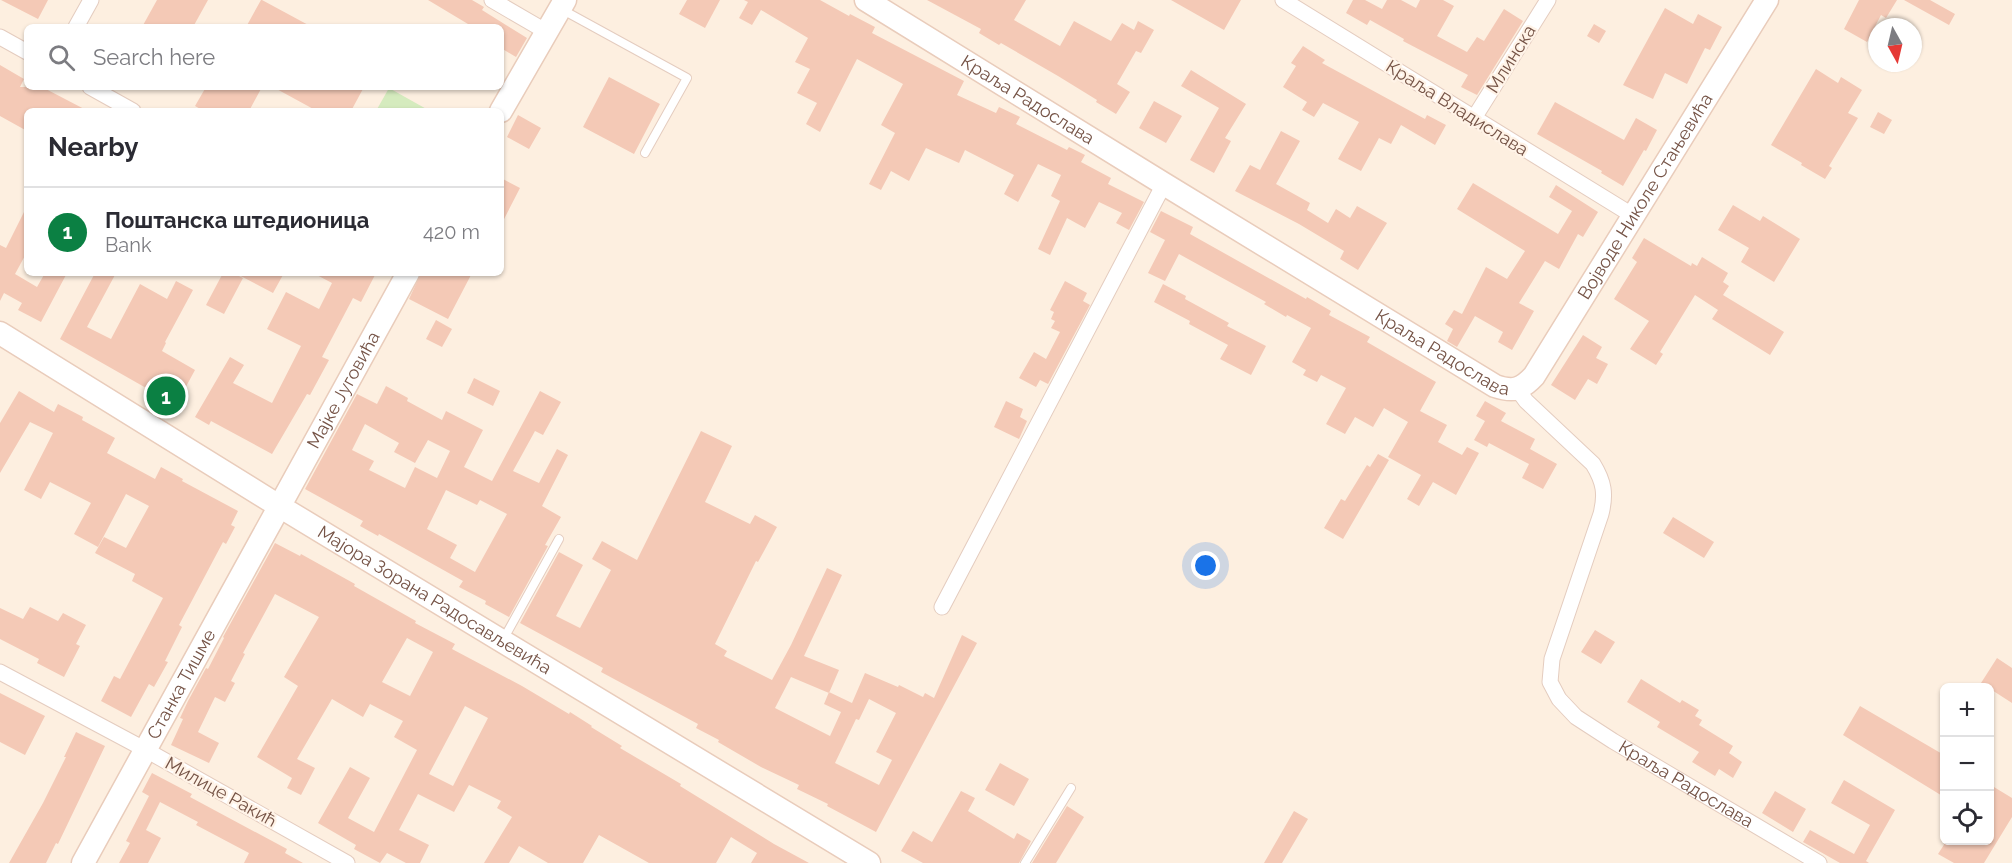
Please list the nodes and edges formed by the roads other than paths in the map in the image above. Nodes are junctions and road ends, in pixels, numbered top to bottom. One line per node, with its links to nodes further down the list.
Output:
1 (91, 0): 8 (street)
2 (492, 0): 9 (street)
3 (866, 0): 17 (street, Краља Радослава)
4 (1283, 0): 15 (street, Краља Владислава)
5 (1548, 0): 15 (street, Млинска)
6 (1767, 0): 18 (street, Војводе Николе Стањевића)
7 (562, 4): 9 (street); 16 (lane)
8 (78, 24)
9 (547, 32): 14 (street)
10 (0, 37): 11 (street)
11 (24, 50)
12 (95, 90): 13 (street)
13 (128, 108)
14 (503, 108)
15 (1474, 118): 18 (street, Краља Владислава)
16 (645, 153)
17 (1164, 184): 21 (street, Краља Радослава); 24 (street)
18 (1632, 215): 21 (street, Војводе Николе Стањевића)
19 (406, 276): 22 (street, Мајке Југовића)
20 (0, 333): 22 (street, Мајора Зорана Радосављевића)
21 (1518, 390): 33 (street, Краља Радослава)
22 (279, 506): 25 (street, Мајора Зорана Радосављевића); 27 (street, Станка Тишме)
23 (559, 539): 25 (lane)
24 (942, 607)
25 (502, 642): 31 (street, Мајора Зорана Радосављевића)
26 (0, 672): 27 (street, Милице Ракић)
27 (146, 750): 29 (street, Милице Ракић); 30 (street, Станка Тишме)
28 (1071, 788): 32 (lane)
29 (342, 862)
30 (83, 863)
31 (869, 863)
32 (1025, 863)
33 (1819, 863)

